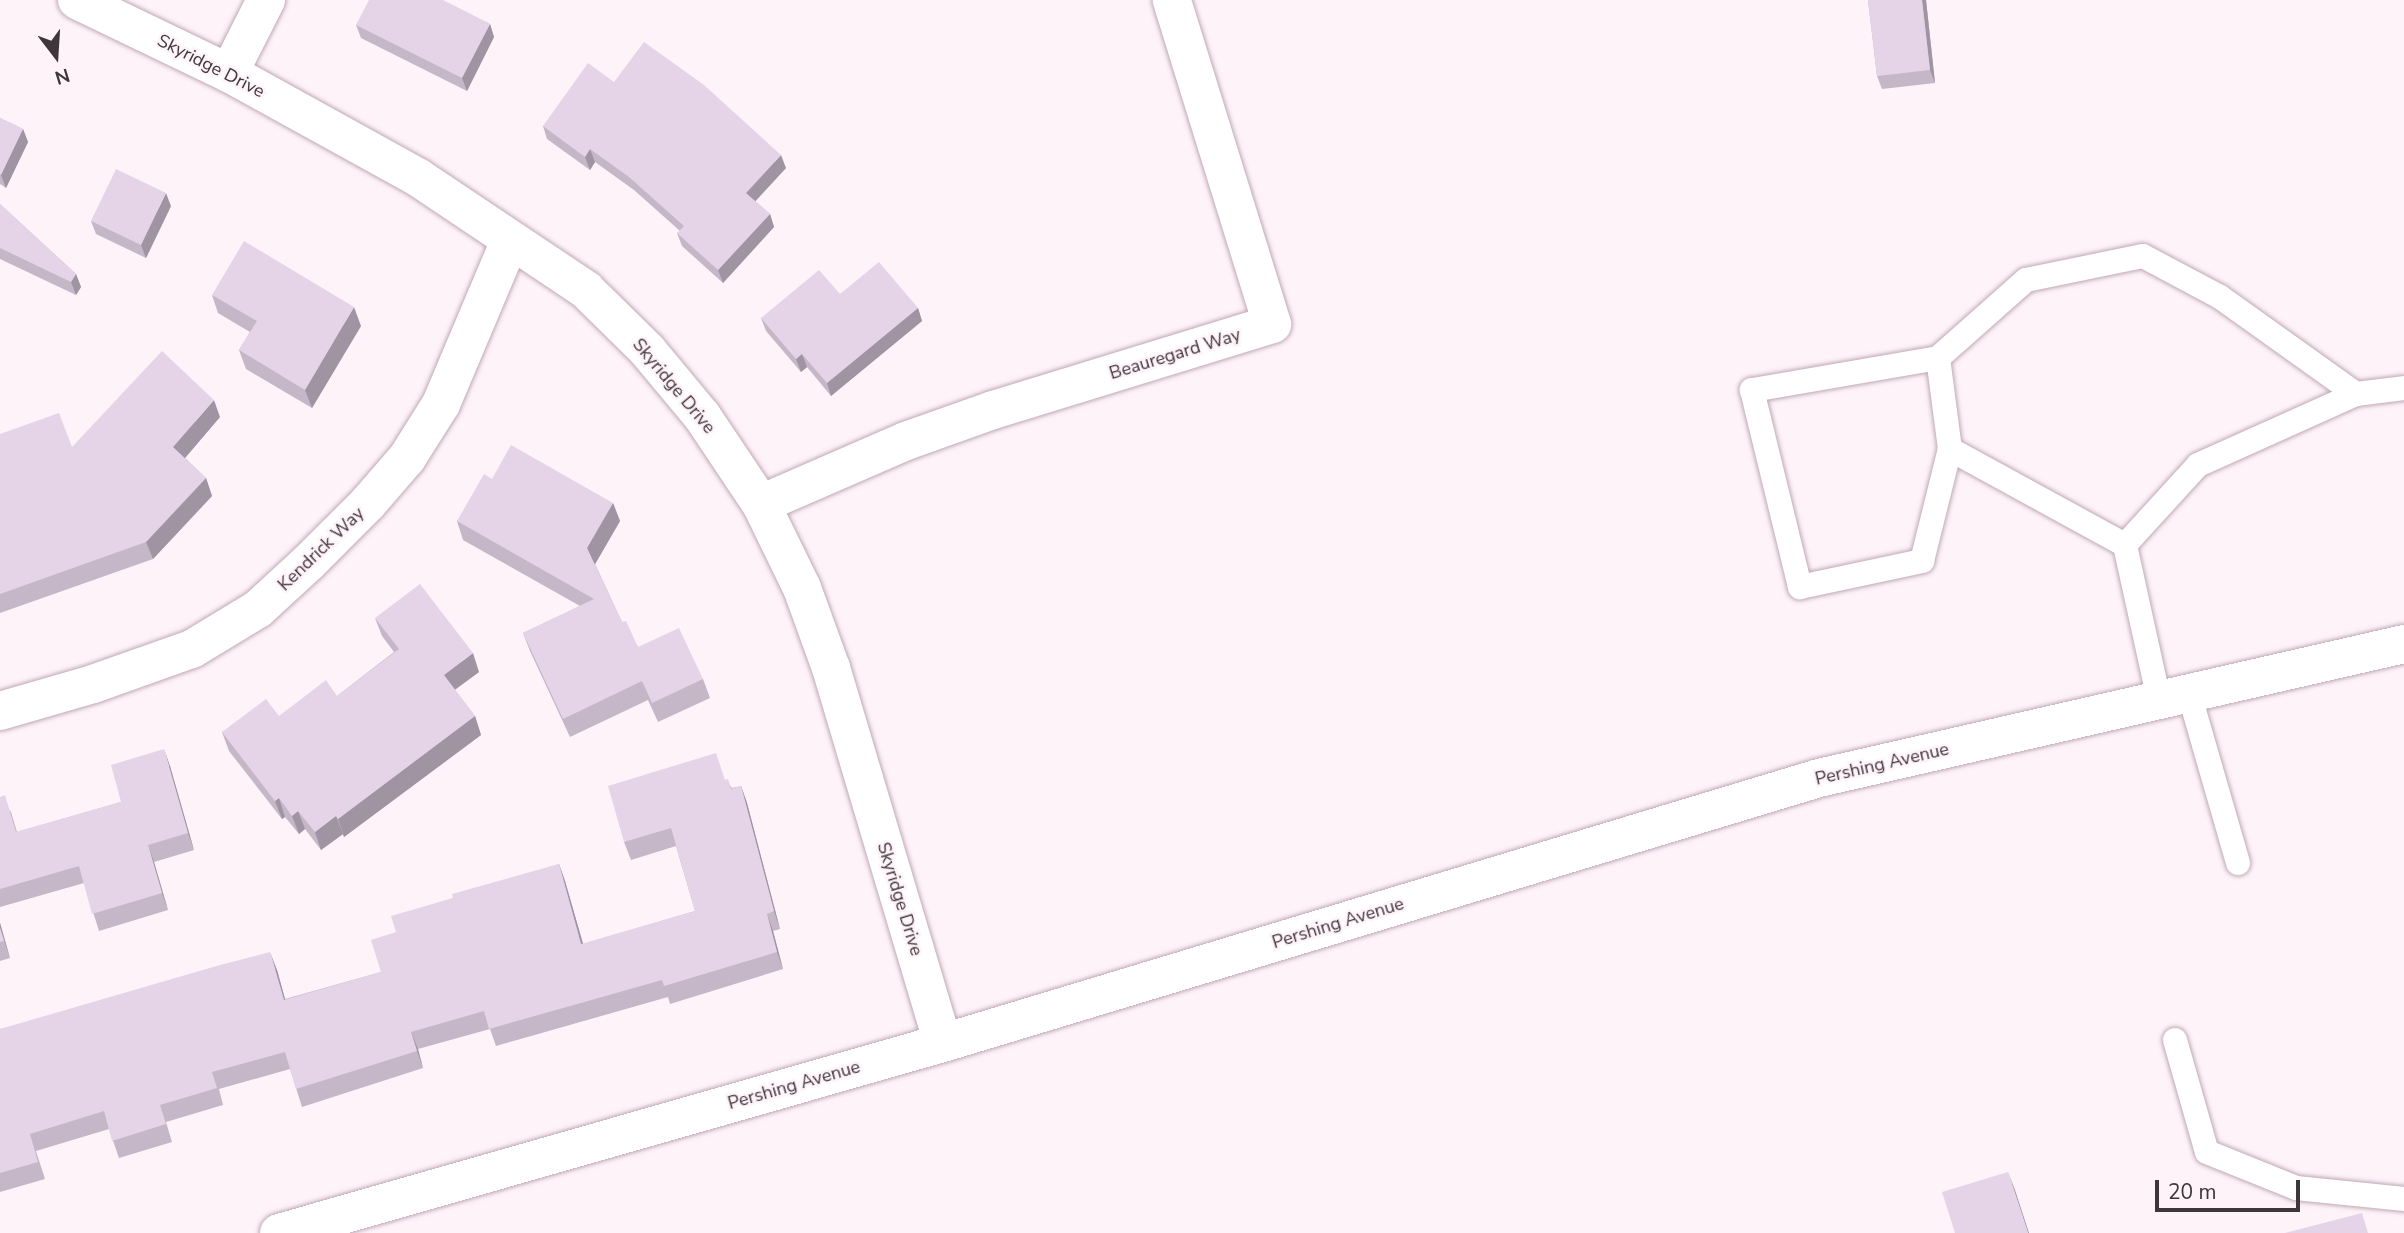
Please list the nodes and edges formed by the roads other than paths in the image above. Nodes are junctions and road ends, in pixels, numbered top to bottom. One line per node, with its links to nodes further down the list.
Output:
1 (77, 0): 4 (street, Skyridge Drive)
2 (266, 0): 4 (street)
3 (1172, 0): 10 (street, Beauregard Way)
4 (229, 73): 5 (street, Skyridge Drive)
5 (510, 241): 10 (street, Skyridge Drive); 14 (street, Kendrick Way)
6 (1938, 358): 8 (lane); 9 (lane); 9 (lane)
7 (2404, 388): 8 (lane)
8 (2356, 394): 11 (lane)
9 (1950, 449): 11 (lane)
10 (761, 504): 17 (street, Skyridge Drive)
11 (2125, 545): 13 (lane)
12 (2404, 644): 13 (street, Pershing Avenue)
13 (2174, 696): 15 (lane); 17 (street, Pershing Avenue)
14 (0, 711)
15 (2238, 863)
16 (2175, 1040): 18 (lane)
17 (943, 1043): 19 (street, Pershing Avenue)
18 (2404, 1199)
19 (330, 1226): 20 (street, Pershing Avenue)
20 (279, 1233)

